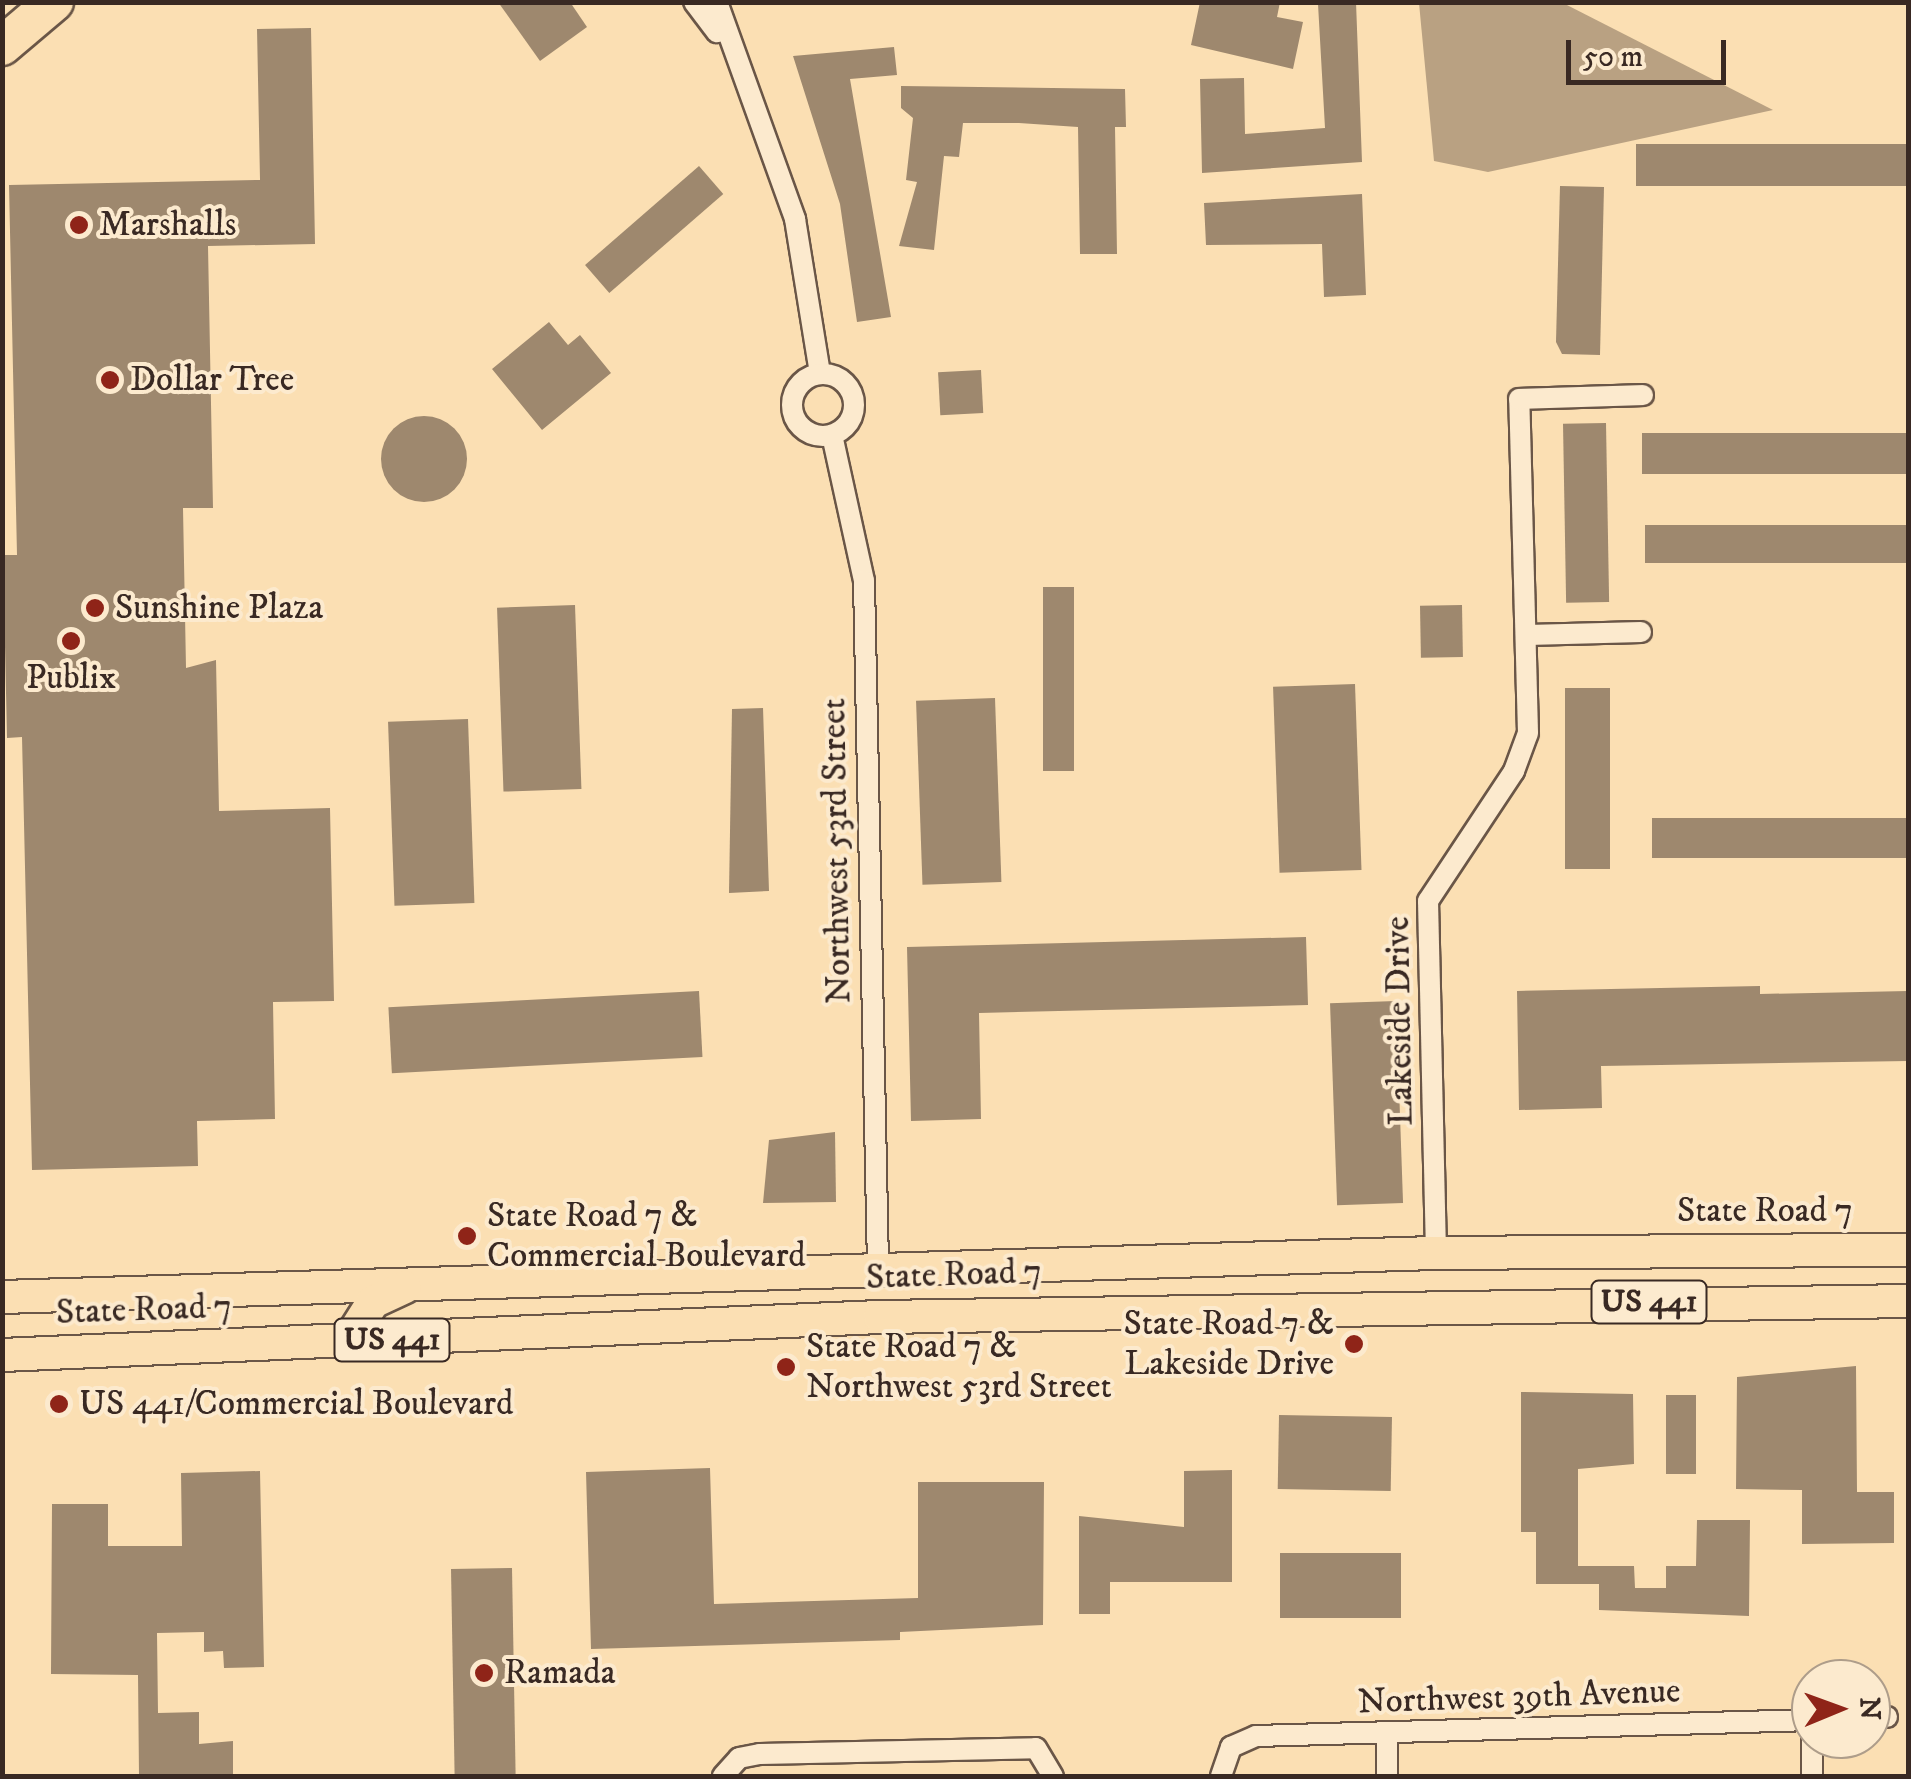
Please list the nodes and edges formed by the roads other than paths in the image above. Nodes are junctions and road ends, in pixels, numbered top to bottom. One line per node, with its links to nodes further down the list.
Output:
1 (54, 2): 5 (highway)
2 (694, 2): 4 (street)
3 (717, 2): 4 (street)
4 (719, 32): 6 (street)
5 (2, 46)
6 (820, 373): 8 (street); 8 (street)
7 (1644, 395): 10 (street, Lakeside Drive)
8 (832, 435): 14 (street, Northwest 53rd Street)
9 (1641, 632): 10 (street)
10 (1528, 635): 12 (street, Lakeside Drive)
11 (1908, 1250): 12 (main road, State Road 7 / US 441)
12 (1436, 1253): 13 (main road, State Road 7 / US 441); 19 (main road)
13 (961, 1266): 14 (main road, State Road 7 / US 441); 20 (main road)
14 (878, 1269): 16 (main road, State Road 7 / US 441); 21 (main road)
15 (1908, 1272): 18 (main road)
16 (413, 1283): 17 (main road, State Road 7 / US 441); 22 (main road)
17 (2, 1297)
18 (1897, 1301): 19 (main road, State Road 7 / US 441)
19 (1390, 1304): 20 (main road, State Road 7 / US 441)
20 (880, 1317): 21 (main road, State Road 7 / US 441)
21 (810, 1322): 22 (main road, State Road 7 / US 441)
22 (348, 1342): 23 (main road, State Road 7 / US 441)
23 (2, 1355)
24 (1791, 1721): 25 (street, Northwest 39th Avenue)
25 (1387, 1734): 29 (street, Northwest 39th Avenue); 30 (street)
26 (888, 1766): 27 (street); 28 (street)
27 (726, 1772)
28 (1054, 1776)
29 (1221, 1776)
30 (1387, 1776)

